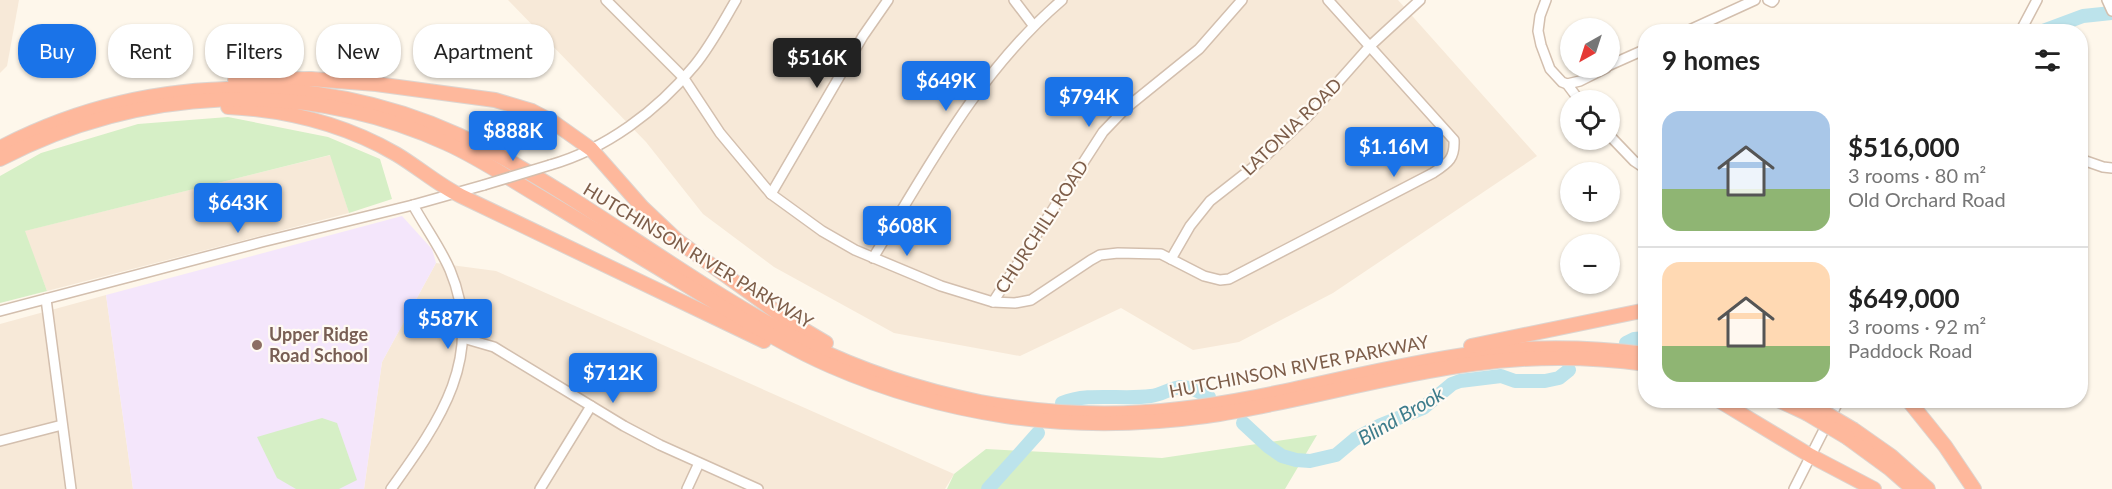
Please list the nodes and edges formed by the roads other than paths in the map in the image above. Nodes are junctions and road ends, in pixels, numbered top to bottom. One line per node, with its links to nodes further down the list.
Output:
1 (606, 0): 20 (street)
2 (736, 0): 20 (street)
3 (888, 0): 33 (street)
4 (1014, 0): 16 (street)
5 (1062, 0): 16 (street)
6 (1242, 0): 38 (street, CHURCHILL ROAD)
7 (1328, 0): 17 (street)
8 (1420, 0): 17 (street, LATONIA ROAD)
9 (1546, 0): 22 (street)
10 (1753, 0): 14 (street)
11 (1768, 0): 12 (street)
12 (1774, 0)
13 (2037, 0): 15 (street)
14 (1702, 24)
15 (2024, 24)
16 (1033, 25): 35 (street)
17 (1370, 46): 36 (street, LATONIA ROAD); 36 (street)
18 (1638, 53): 19 (street)
19 (1620, 61)
20 (683, 77): 27 (street); 33 (street)
21 (1586, 78): 22 (street)
22 (1567, 84): 23 (street)
23 (1572, 90)
24 (102, 112): 26 (highway, HUTCHINSON RIVER PARKWAY); 27 (highway); 28 (highway, HUTCHINSON RIVER PARKWAY); 32 (highway); 47 (highway, HUTCHINSON RIVER PARKWAY); 48 (highway, HUTCHINSON RIVER PARKWAY)
25 (1620, 146): 30 (street)
26 (0, 148)
27 (591, 149): 32 (street, bridge); 48 (highway)
28 (0, 159)
29 (2088, 162): 31 (street)
30 (1638, 163)
31 (2112, 168)
32 (454, 193): 34 (street); 47 (highway)
33 (771, 194): 35 (street)
34 (413, 206): 37 (street); 41 (street)
35 (873, 258): 38 (street)
36 (1171, 259): 38 (street)
37 (46, 299): 39 (street); 54 (street)
38 (993, 302)
39 (0, 311)
40 (1638, 312): 46 (highway)
41 (464, 338): 49 (street); 60 (street)
42 (1638, 353): 46 (highway, HUTCHINSON RIVER PARKWAY)
43 (1517, 359): 44 (highway, HUTCHINSON RIVER PARKWAY); 45 (highway); 47 (highway, HUTCHINSON RIVER PARKWAY)
44 (1638, 363)
45 (1638, 373)
46 (1355, 376): 48 (highway, HUTCHINSON RIVER PARKWAY)
47 (884, 386)
48 (938, 392)
49 (591, 406): 58 (street); 61 (street)
50 (1731, 408): 57 (highway)
51 (1809, 408): 55 (highway, bridge)
52 (1835, 408): 57 (street)
53 (1914, 408): 68 (highway)
54 (62, 425): 56 (street); 59 (street)
55 (1851, 434): 66 (highway); 67 (highway)
56 (0, 441)
57 (1811, 456): 64 (street); 65 (highway)
58 (699, 464): 62 (street); 63 (street)
59 (71, 489)
60 (391, 489)
61 (540, 489)
62 (687, 489)
63 (758, 489)
64 (1794, 489)
65 (1874, 489)
66 (1913, 489)
67 (1928, 489)
68 (1974, 489)

